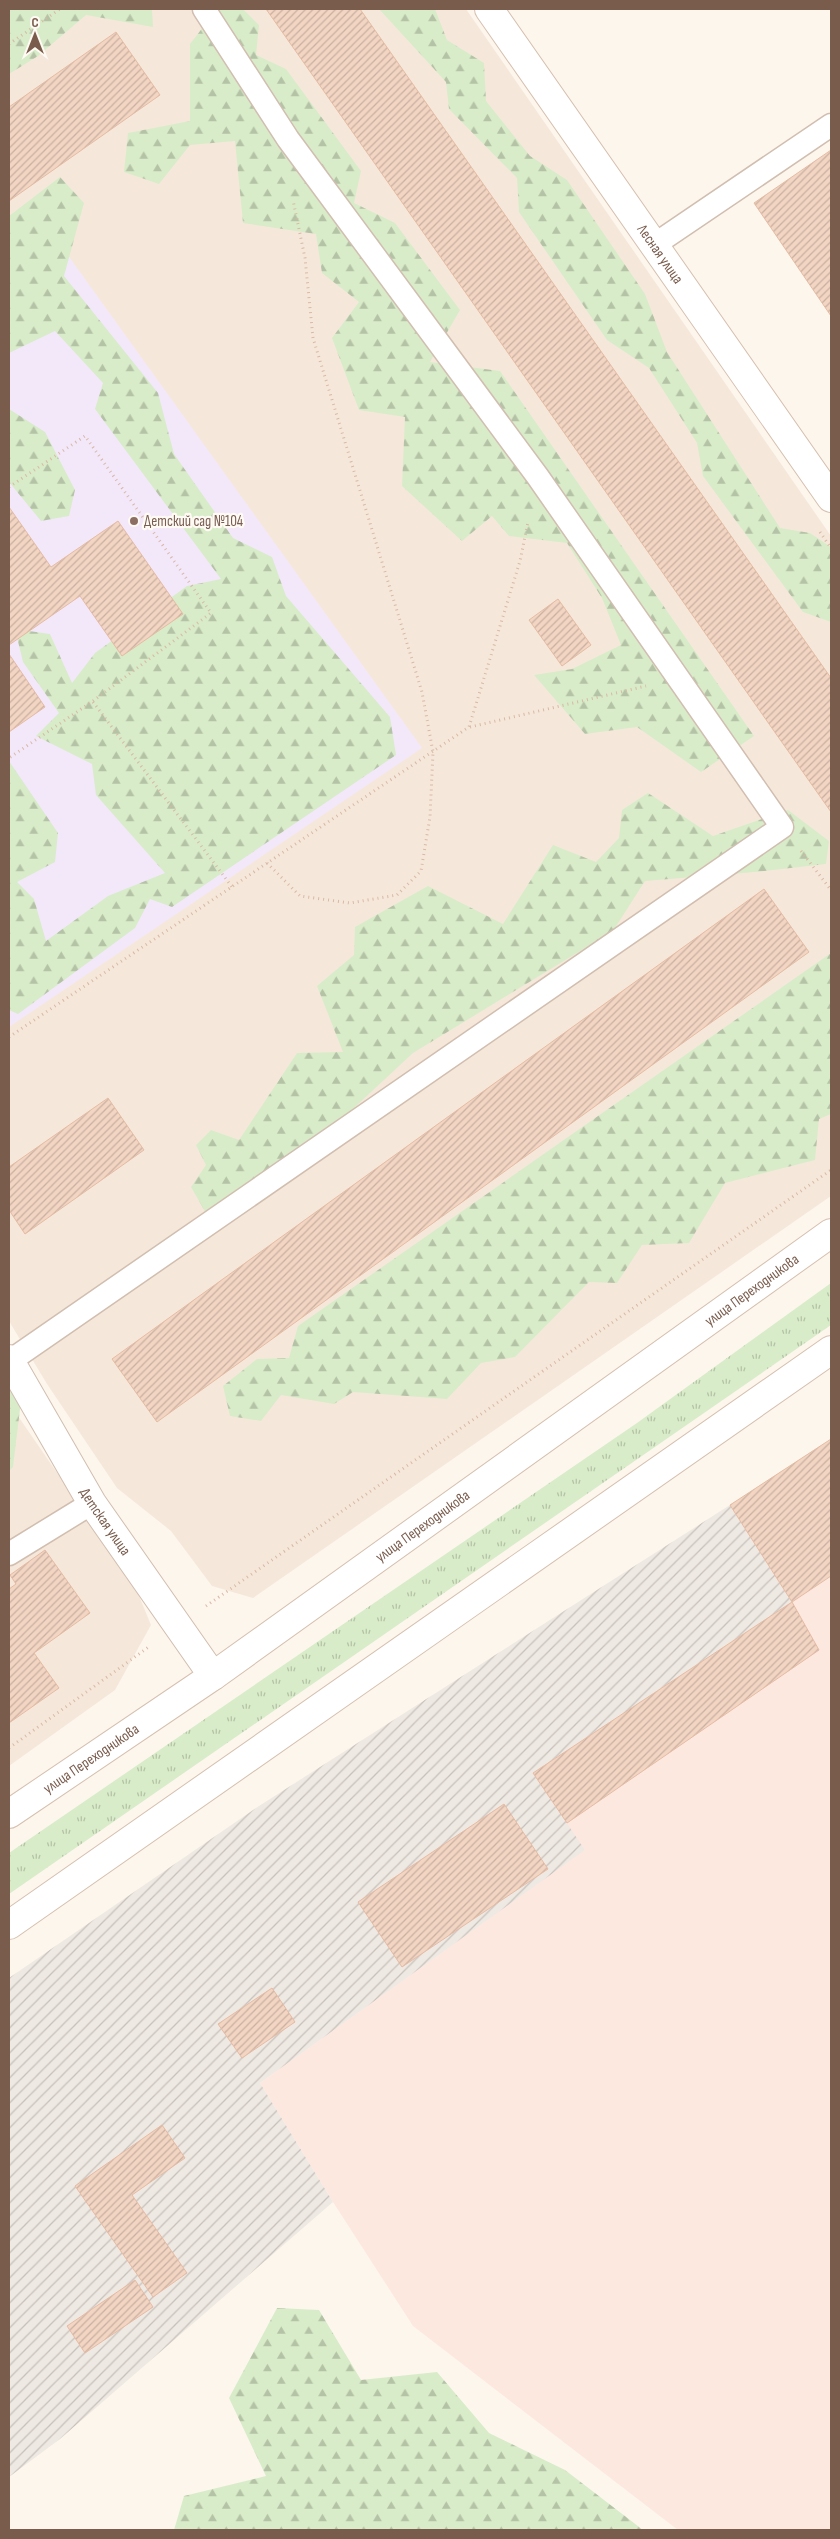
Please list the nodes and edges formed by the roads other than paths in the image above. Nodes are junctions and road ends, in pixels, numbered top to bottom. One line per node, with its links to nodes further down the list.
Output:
1 (204, 9): 8 (lane)
2 (489, 9): 4 (main road, Лесная улица)
3 (831, 125): 4 (lane)
4 (654, 245): 5 (main road, Лесная улица)
5 (831, 498)
6 (831, 1233): 11 (main road, улица Переходникова)
7 (831, 1350): 13 (main road)
8 (9, 1360): 9 (main road, Детская улица)
9 (92, 1503): 10 (lane); 11 (main road, Детская улица)
10 (9, 1554)
11 (213, 1676): 12 (main road, улица Переходникова)
12 (9, 1814)
13 (9, 1924)

